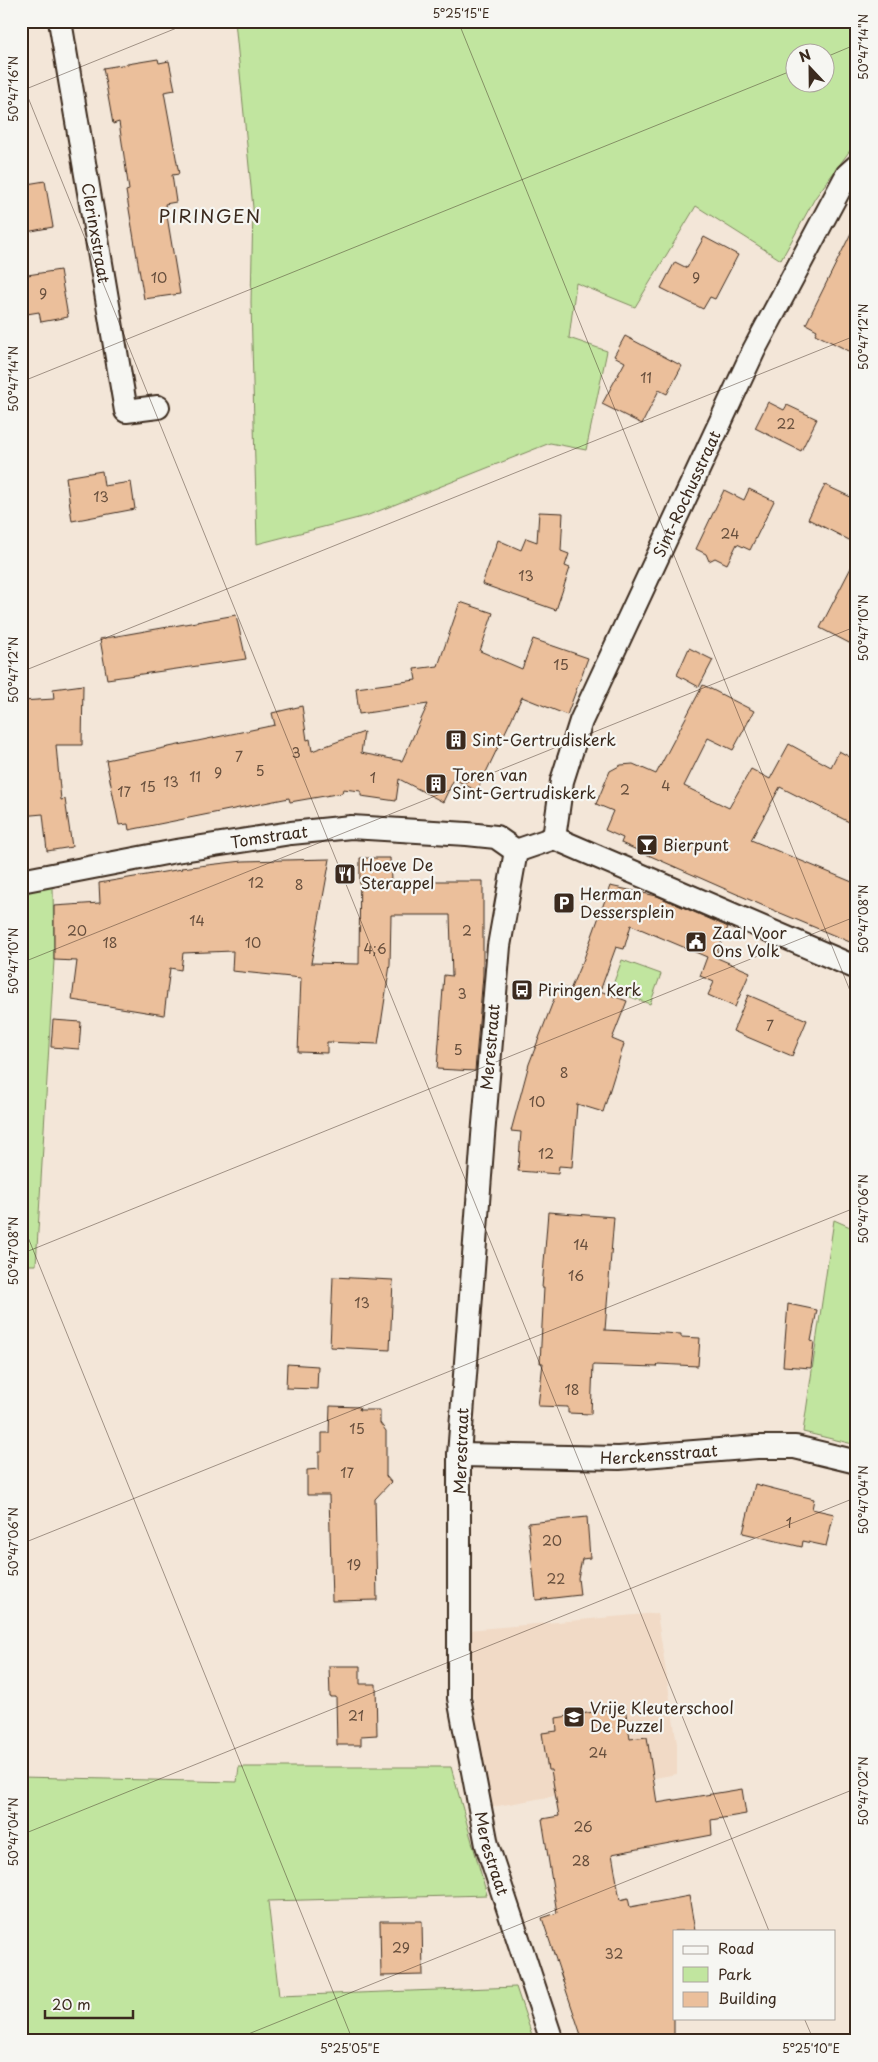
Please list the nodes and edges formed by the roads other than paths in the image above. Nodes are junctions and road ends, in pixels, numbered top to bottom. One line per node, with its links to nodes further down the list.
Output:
1 (60, 21): 3 (street, Clerinxstraat)
2 (857, 166): 4 (street, Sint-Rochusstraat)
3 (158, 406)
4 (554, 838): 5 (street); 7 (street)
5 (516, 851): 6 (street, Tomstraat); 8 (street, Merestraat)
6 (21, 881)
7 (857, 968)
8 (459, 1455): 9 (street, Herckensstraat); 10 (street, Merestraat)
9 (857, 1462)
10 (552, 2041)

